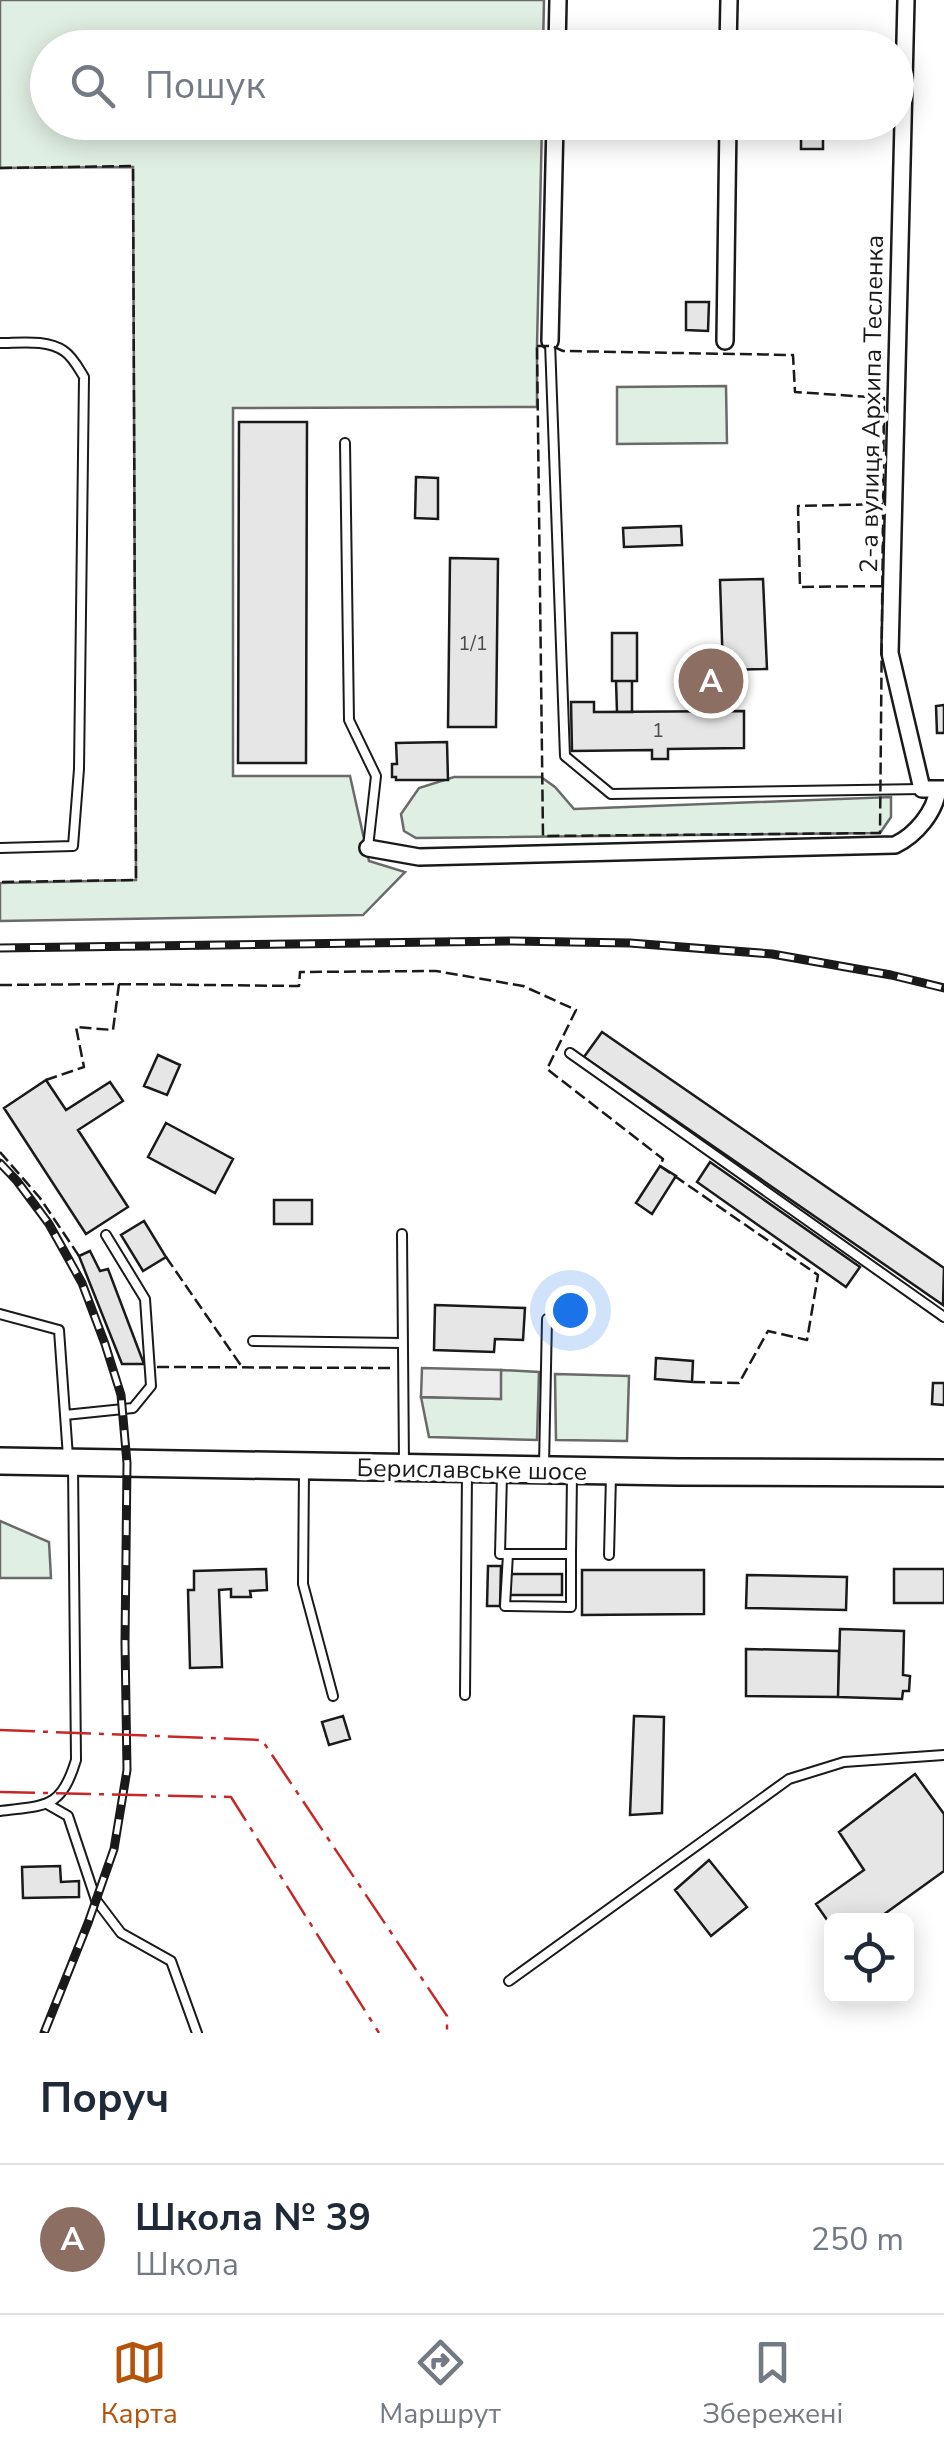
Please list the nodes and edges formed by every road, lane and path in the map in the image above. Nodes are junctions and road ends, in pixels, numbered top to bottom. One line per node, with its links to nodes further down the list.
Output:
1 (558, 0): 4 (street)
2 (729, 0): 5 (street)
3 (906, 0): 6 (street, 2-а вулиця Архипа Тесленка)
4 (557, 30)
5 (728, 30)
6 (905, 30)
7 (555, 140): 10 (street)
8 (728, 140): 11 (street)
9 (903, 140): 14 (street, 2-а вулиця Архипа Тесленка)
10 (550, 340): 14 (lane)
11 (725, 341)
12 (0, 343): 15 (lane)
13 (344, 443): 16 (lane)
14 (935, 789): 16 (street)
15 (0, 848)
16 (368, 848)
17 (570, 1052): 21 (lane)
18 (402, 1234): 24 (lane)
19 (106, 1236): 25 (lane)
20 (0, 1314): 25 (lane)
21 (944, 1317)
22 (547, 1319): 32 (lane)
23 (254, 1341): 24 (lane)
24 (403, 1343): 29 (lane)
25 (65, 1415): 27 (lane)
26 (0, 1461): 27 (main road, Бериславське шосе)
27 (71, 1462): 28 (main road, Бериславське шосе); 42 (lane)
28 (304, 1466): 29 (main road, Бериславське шосе); 39 (lane)
29 (404, 1468): 30 (main road, Бериславське шосе)
30 (468, 1468): 31 (main road, Бериславське шосе); 40 (lane)
31 (502, 1470): 32 (main road, Бериславське шосе); 36 (lane)
32 (544, 1470): 33 (main road, Бериславське шосе)
33 (572, 1470): 34 (main road, Бериславське шосе); 37 (lane)
34 (611, 1471): 35 (main road, Бериславське шосе); 38 (lane)
35 (944, 1473)
36 (508, 1554): 37 (lane); 37 (lane)
37 (572, 1554)
38 (609, 1555)
39 (334, 1696)
40 (465, 1696)
41 (944, 1755): 44 (lane)
42 (47, 1804): 43 (lane); 45 (lane)
43 (0, 1811)
44 (509, 1981)
45 (197, 2033)

